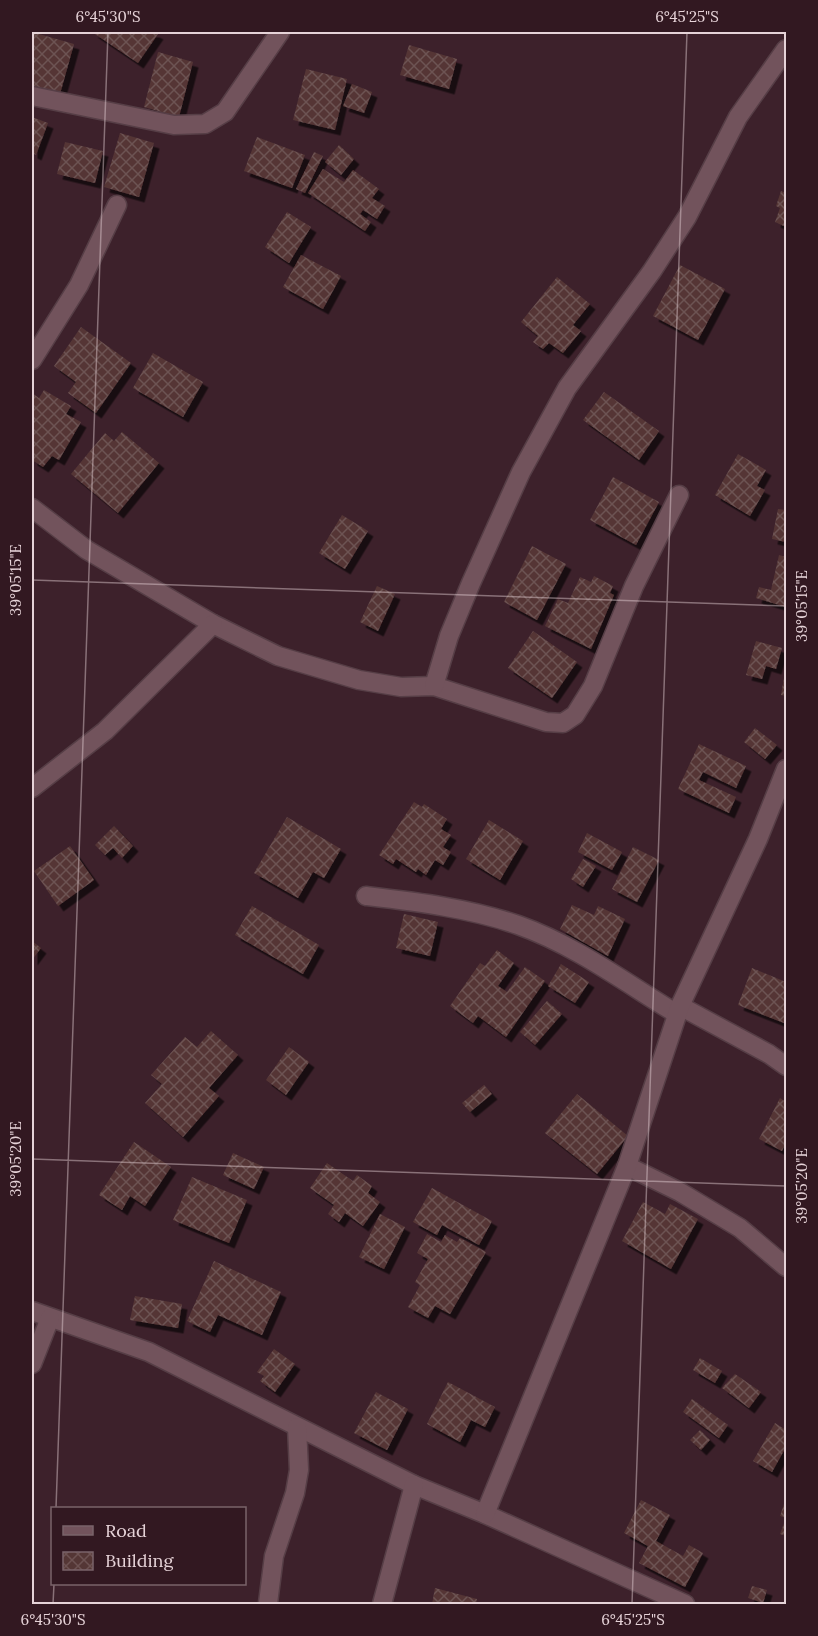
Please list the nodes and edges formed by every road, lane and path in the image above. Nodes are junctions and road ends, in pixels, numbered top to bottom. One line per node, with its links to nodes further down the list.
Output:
1 (280, 32): 3 (street)
2 (786, 49): 9 (street)
3 (32, 96)
4 (117, 205): 5 (street)
5 (32, 360)
6 (679, 495): 9 (street)
7 (32, 508): 8 (street)
8 (213, 624): 9 (street); 11 (street)
9 (434, 686)
10 (786, 769): 13 (street)
11 (32, 788)
12 (366, 896): 13 (street)
13 (679, 1010): 14 (street); 15 (street)
14 (786, 1066)
15 (627, 1166): 16 (street); 22 (street)
16 (786, 1267)
17 (32, 1311): 18 (street)
18 (50, 1318): 19 (street); 20 (street)
19 (32, 1364)
20 (297, 1427): 21 (street); 23 (street)
21 (414, 1485): 22 (street); 24 (street)
22 (485, 1514): 25 (street)
23 (268, 1603)
24 (382, 1605)
25 (685, 1605)

